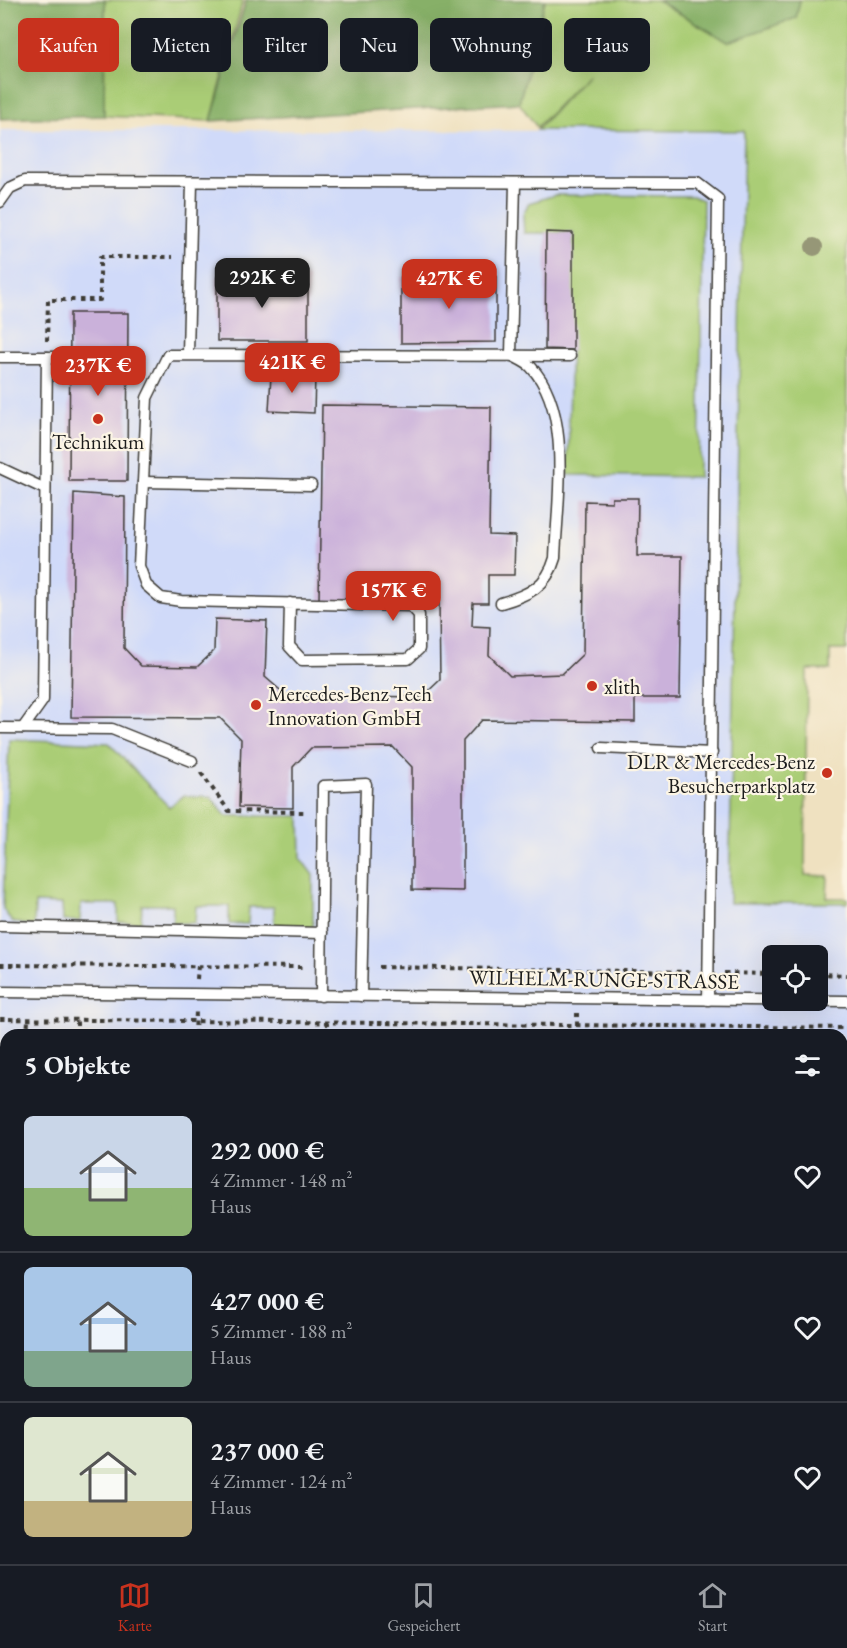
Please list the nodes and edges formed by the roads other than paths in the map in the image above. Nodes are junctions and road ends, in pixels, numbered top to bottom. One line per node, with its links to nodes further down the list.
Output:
1 (192, 182): 2 (lane); 3 (lane); 4 (lane)
2 (515, 183): 5 (lane); 19 (lane)
3 (0, 202)
4 (188, 354): 5 (lane); 11 (lane)
5 (512, 355): 6 (lane); 15 (lane)
6 (570, 356)
7 (0, 357): 8 (lane)
8 (47, 357): 9 (lane); 13 (lane)
9 (69, 357)
10 (0, 468): 13 (lane)
11 (143, 482): 12 (lane); 14 (lane)
12 (311, 485)
13 (45, 489): 17 (lane)
14 (290, 603): 14 (lane)
15 (501, 603)
16 (0, 728): 17 (lane)
17 (23, 728): 20 (lane)
18 (601, 748): 19 (lane)
19 (712, 753): 26 (lane)
20 (192, 761)
21 (0, 926): 22 (lane)
22 (322, 933): 24 (lane); 25 (lane)
23 (0, 992): 24 (lane, WILHELM-RUNGE-STRASSE)
24 (321, 996): 25 (lane, WILHELM-RUNGE-STRASSE)
25 (361, 996): 26 (lane, WILHELM-RUNGE-STRASSE)
26 (708, 1000): 27 (lane, WILHELM-RUNGE-STRASSE)
27 (847, 1001)

